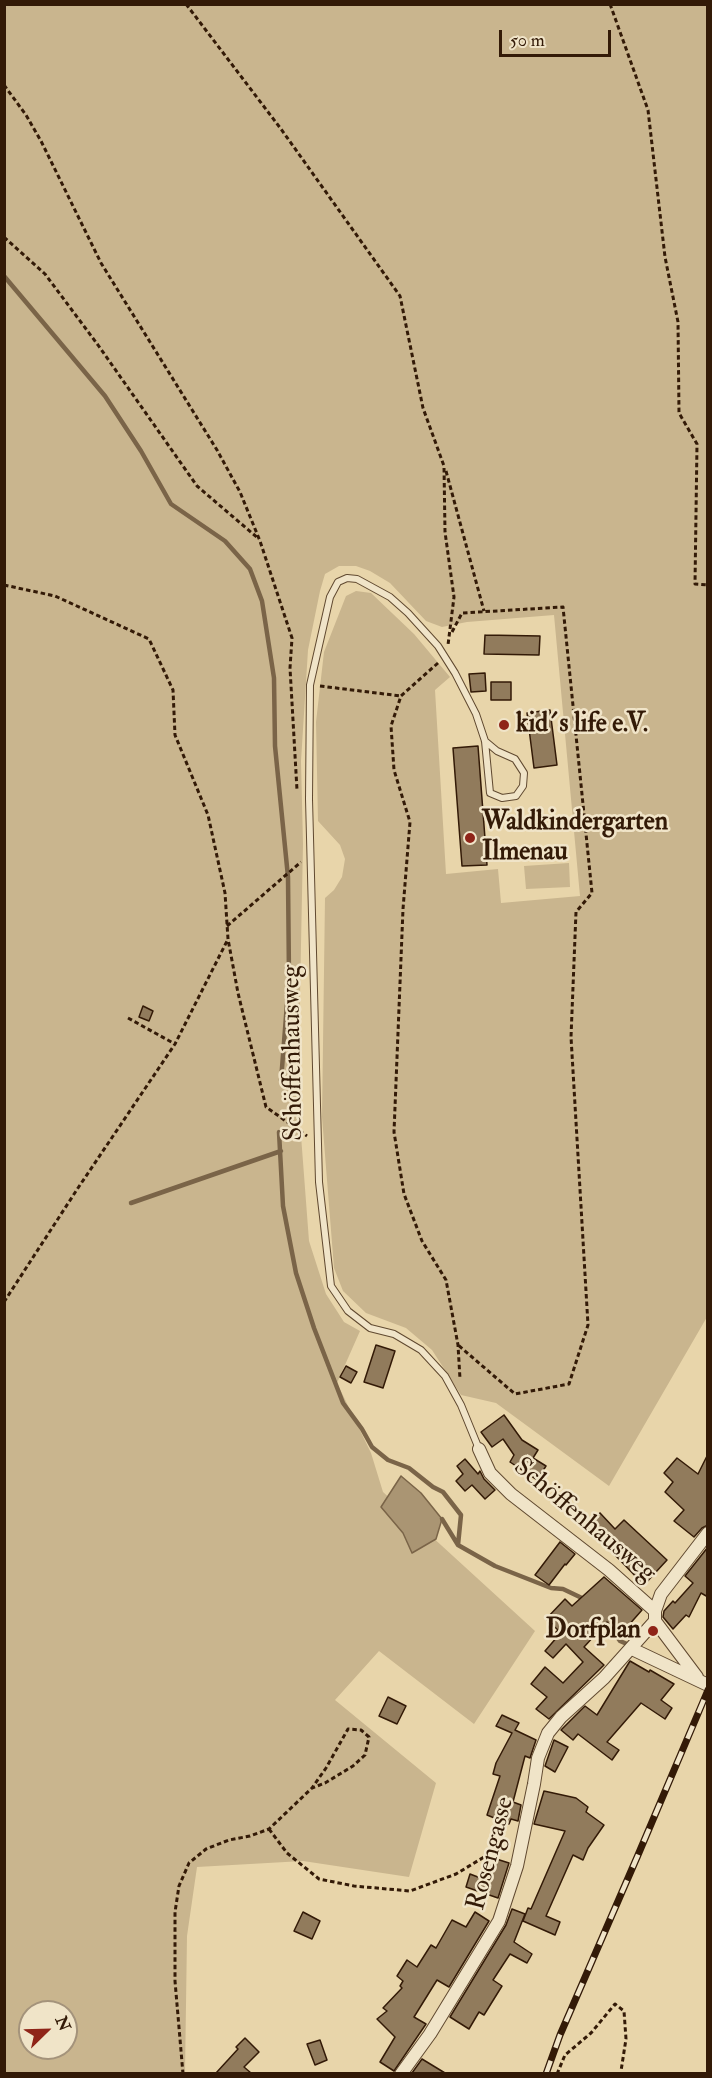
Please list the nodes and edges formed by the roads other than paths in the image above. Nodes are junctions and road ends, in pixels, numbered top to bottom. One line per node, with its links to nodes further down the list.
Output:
1 (485, 741): 1 (lane, Schöffenhausweg); 2 (lane, Schöffenhausweg)
2 (479, 1449): 4 (street, Schöffenhausweg)
3 (708, 1533): 4 (street)
4 (655, 1616): 5 (street); 6 (street)
5 (629, 1651): 6 (street); 7 (street, Rosengasse)
6 (703, 1683)
7 (401, 2073)

